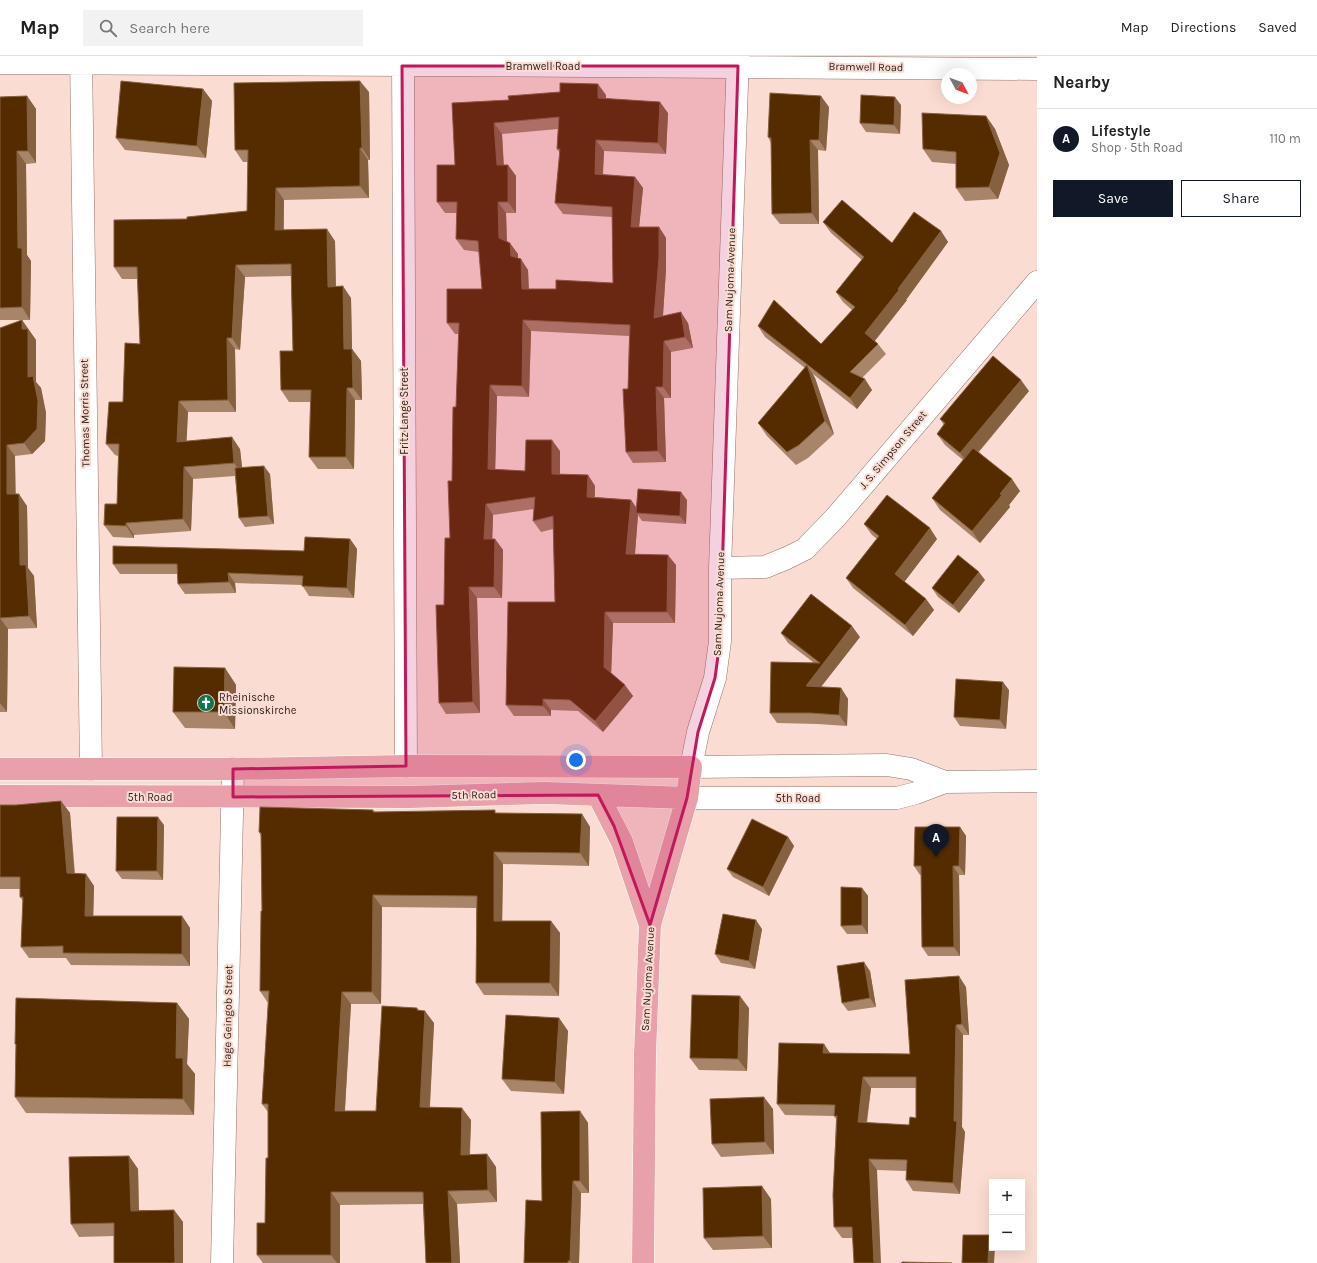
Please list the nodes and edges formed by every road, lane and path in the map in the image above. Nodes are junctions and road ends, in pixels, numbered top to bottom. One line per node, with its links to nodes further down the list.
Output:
1 (80, 60): 2 (street, Bramwell Road); 4 (street, Bramwell Road); 11 (street, Thomas Morris Street)
2 (402, 61): 3 (street, Bramwell Road); 8 (street, Fritz Lange Street)
3 (738, 61): 5 (street, Bramwell Road); 7 (street, Sam Nujoma Avenue)
4 (0, 63)
5 (1037, 69)
6 (1037, 282): 7 (street, J. S. Simpson Street)
7 (720, 568): 9 (street, Sam Nujoma Avenue)
8 (406, 766): 9 (main road, 5th Road); 12 (main road, 5th Road)
9 (691, 767): 14 (street, 5th Road); 18 (main road, Sam Nujoma Avenue)
10 (0, 769): 11 (main road, 5th Road)
11 (91, 769): 12 (main road, 5th Road)
12 (233, 769): 17 (street, Hage Geingob Street)
13 (1037, 781): 14 (street, 5th Road)
14 (945, 782): 18 (street, 5th Road)
15 (598, 795): 17 (main road, 5th Road); 18 (main road, 5th Road); 19 (main road)
16 (0, 796): 17 (main road, 5th Road)
17 (233, 797): 20 (street, Hage Geingob Street)
18 (687, 798): 19 (main road, Sam Nujoma Avenue)
19 (650, 925): 21 (main road, Sam Nujoma Avenue)
20 (222, 1263)
21 (643, 1263)

